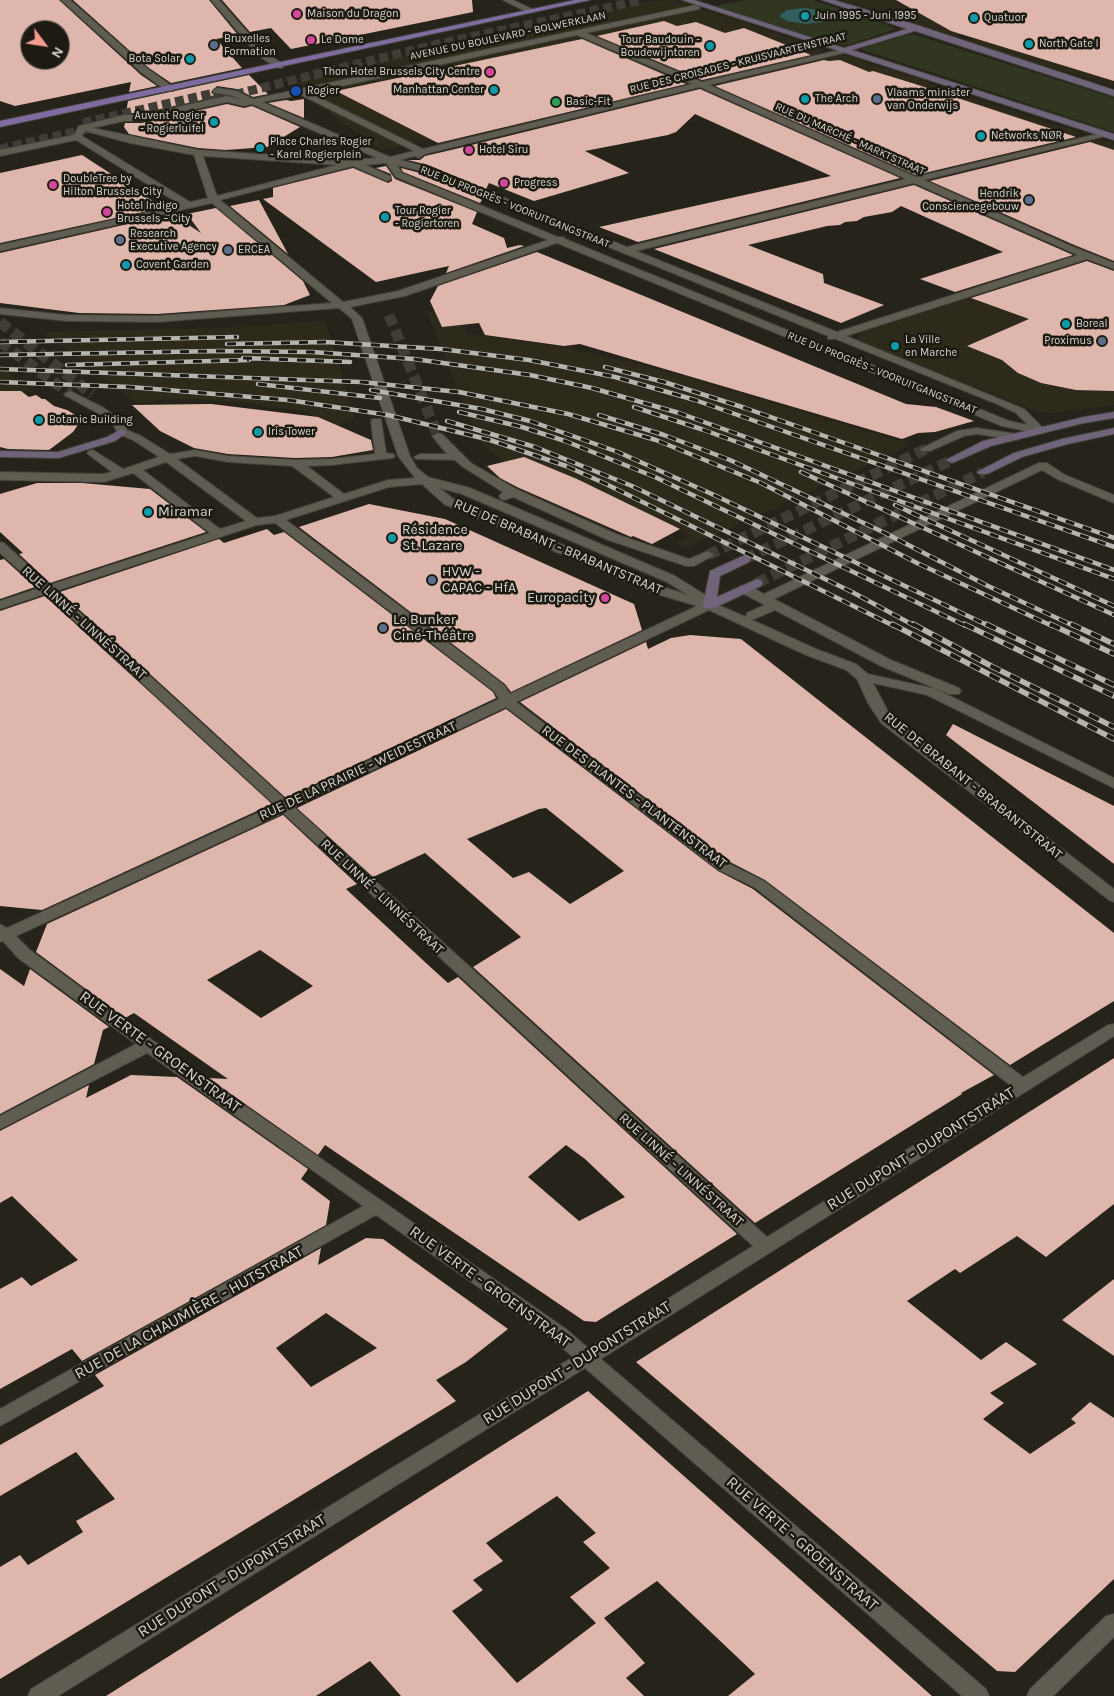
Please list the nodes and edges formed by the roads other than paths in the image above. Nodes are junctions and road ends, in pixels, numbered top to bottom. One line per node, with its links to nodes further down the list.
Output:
1 (65, 0): 14 (street)
2 (216, 0): 12 (street)
3 (507, 0): 8 (street)
4 (586, 0): 8 (main road)
5 (686, 0): 11 (street)
6 (826, 0): 9 (street)
7 (696, 9): 10 (street, AVENUE DU BOULEVARD - BOLWERKLAAN)
8 (532, 11): 12 (main road)
9 (917, 28): 11 (street, RUE DES CROISADES - KRUISVAARTENSTRAAT); 17 (street)
10 (577, 32): 13 (street, RUE DU MARCHÉ - MARKTSTRAAT); 16 (street, AVENUE DU BOULEVARD - BOLWERKLAAN)
11 (845, 50): 13 (street, RUE DES CROISADES - KRUISVAARTENSTRAAT); 23 (street)
12 (280, 66): 14 (main road)
13 (701, 85): 29 (street, RUE DES CROISADES - KRUISVAARTENSTRAAT); 36 (street, RUE DU MARCHÉ - MARKTSTRAAT)
14 (170, 89): 21 (main road)
15 (217, 90): 18 (street)
16 (302, 92): 18 (street, AVENUE DU BOULEVARD - BOLWERKLAAN); 29 (street)
17 (1114, 93)
18 (252, 101): 20 (street); 32 (street)
19 (178, 102): 20 (street)
20 (187, 108): 22 (street)
21 (0, 124)
22 (79, 126): 25 (street); 27 (street); 28 (street)
23 (1103, 134): 26 (street); 36 (street)
24 (148, 136): 27 (street)
25 (77, 137): 30 (street); 38 (street)
26 (1114, 137)
27 (130, 140): 31 (street)
28 (104, 141)
29 (422, 152): 32 (street, RUE DES CROISADES - KRUISVAARTENSTRAAT); 34 (street)
30 (0, 153)
31 (198, 153): 33 (street); 37 (street)
32 (389, 160): 33 (street); 39 (street, RUE DU PROGRÈS - VOORUITGANGSTRAAT); 40 (street, RUE DU PROGRÈS - VOORUITGANGSTRAAT)
33 (354, 163): 35 (street); 37 (street)
34 (439, 166)
35 (387, 178)
36 (914, 180): 42 (street); 43 (street, RUE DU MARCHÉ - MARKTSTRAAT)
37 (213, 199): 38 (street); 46 (street)
38 (188, 205): 41 (street)
39 (581, 233): 40 (street); 42 (street, RUE DU PROGRÈS - VOORUITGANGSTRAAT)
40 (557, 240): 44 (street, RUE DU PROGRÈS - VOORUITGANGSTRAAT); 46 (street)
41 (0, 248)
42 (625, 250): 44 (street); 48 (street, RUE DU PROGRÈS - VOORUITGANGSTRAAT)
43 (1086, 256): 45 (street, RUE DU MARCHÉ - MARKTSTRAAT); 48 (street)
44 (603, 258): 49 (street, RUE DU PROGRÈS - VOORUITGANGSTRAAT)
45 (1114, 266)
46 (342, 305): 47 (street); 74 (street)
47 (0, 311)
48 (837, 336): 49 (street); 55 (street, RUE DU PROGRÈS - VOORUITGANGSTRAAT)
49 (814, 345): 55 (street, RUE DU PROGRÈS - VOORUITGANGSTRAAT)
50 (70, 394): 52 (street)
51 (92, 394): 52 (street)
52 (100, 410): 57 (street)
53 (1114, 415): 55 (street)
54 (377, 422): 69 (street)
55 (1040, 431): 59 (street); 60 (street, RUE DU PROGRÈS - VOORUITGANGSTRAAT)
56 (1114, 431): 60 (street)
57 (122, 432): 63 (street); 80 (street)
58 (438, 436): 66 (street)
59 (1017, 437): 61 (street); 68 (street)
60 (1066, 441): 71 (street)
61 (926, 449)
62 (93, 453): 72 (street)
63 (0, 454)
64 (174, 456): 69 (street)
65 (420, 456): 66 (street)
66 (458, 457): 75 (street)
67 (161, 460): 70 (street)
68 (952, 460)
69 (295, 463): 76 (street)
70 (135, 469): 72 (street); 81 (street)
71 (983, 472)
72 (121, 473): 73 (street)
73 (0, 476)
74 (425, 480): 79 (street); 90 (street, RUE DE BRABANT - BRABANTSTRAAT)
75 (512, 492): 78 (street, RUE DE BRABANT - BRABANTSTRAAT); 83 (street)
76 (339, 495)
77 (1114, 499): 88 (street)
78 (497, 500)
79 (277, 519): 80 (street); 94 (street, RUE DES PLANTES - PLANTENSTRAAT)
80 (255, 522): 87 (street)
81 (215, 531)
82 (0, 546): 87 (street, RUE LINNÉ - LINNÉSTRAAT)
83 (662, 553): 84 (street); 86 (street)
84 (708, 555)
85 (746, 560): 90 (street)
86 (643, 563)
87 (48, 590): 89 (street); 96 (street, RUE LINNÉ - LINNÉSTRAAT)
88 (770, 602): 90 (street); 91 (street); 93 (street)
89 (0, 605)
90 (709, 605): 92 (street, RUE DE BRABANT - BRABANTSTRAAT); 94 (street, RUE DE LA PRAIRIE - WEIDESTRAAT)
91 (752, 616)
92 (863, 677): 95 (street); 97 (street, RUE DE BRABANT - BRABANTSTRAAT)
93 (954, 691)
94 (507, 701): 96 (street, RUE DE LA PRAIRIE - WEIDESTRAAT); 101 (street, RUE DES PLANTES - PLANTENSTRAAT)
95 (1114, 784)
96 (284, 806): 98 (street, RUE DE LA PRAIRIE - WEIDESTRAAT); 104 (street, RUE LINNÉ - LINNÉSTRAAT)
97 (1114, 898)
98 (2, 933): 100 (street, RUE VERTE - GROENSTRAAT)
99 (1114, 1029): 101 (street, RUE DUPONT - DUPONTSTRAAT)
100 (148, 1045): 102 (street); 103 (street, RUE VERTE - GROENSTRAAT)
101 (1022, 1085): 104 (street, RUE DUPONT - DUPONTSTRAAT)
102 (0, 1123)
103 (376, 1206): 105 (street, RUE VERTE - GROENSTRAAT); 106 (street, RUE DE LA CHAUMIÈRE - HUTSTRAAT)
104 (766, 1248): 105 (street, RUE DUPONT - DUPONTSTRAAT)
105 (586, 1358): 108 (street, RUE DUPONT - DUPONTSTRAAT); 109 (street, RUE VERTE - GROENSTRAAT)
106 (0, 1418)
107 (1114, 1622): 110 (street)
108 (39, 1696)
109 (978, 1696)
110 (1038, 1696)

